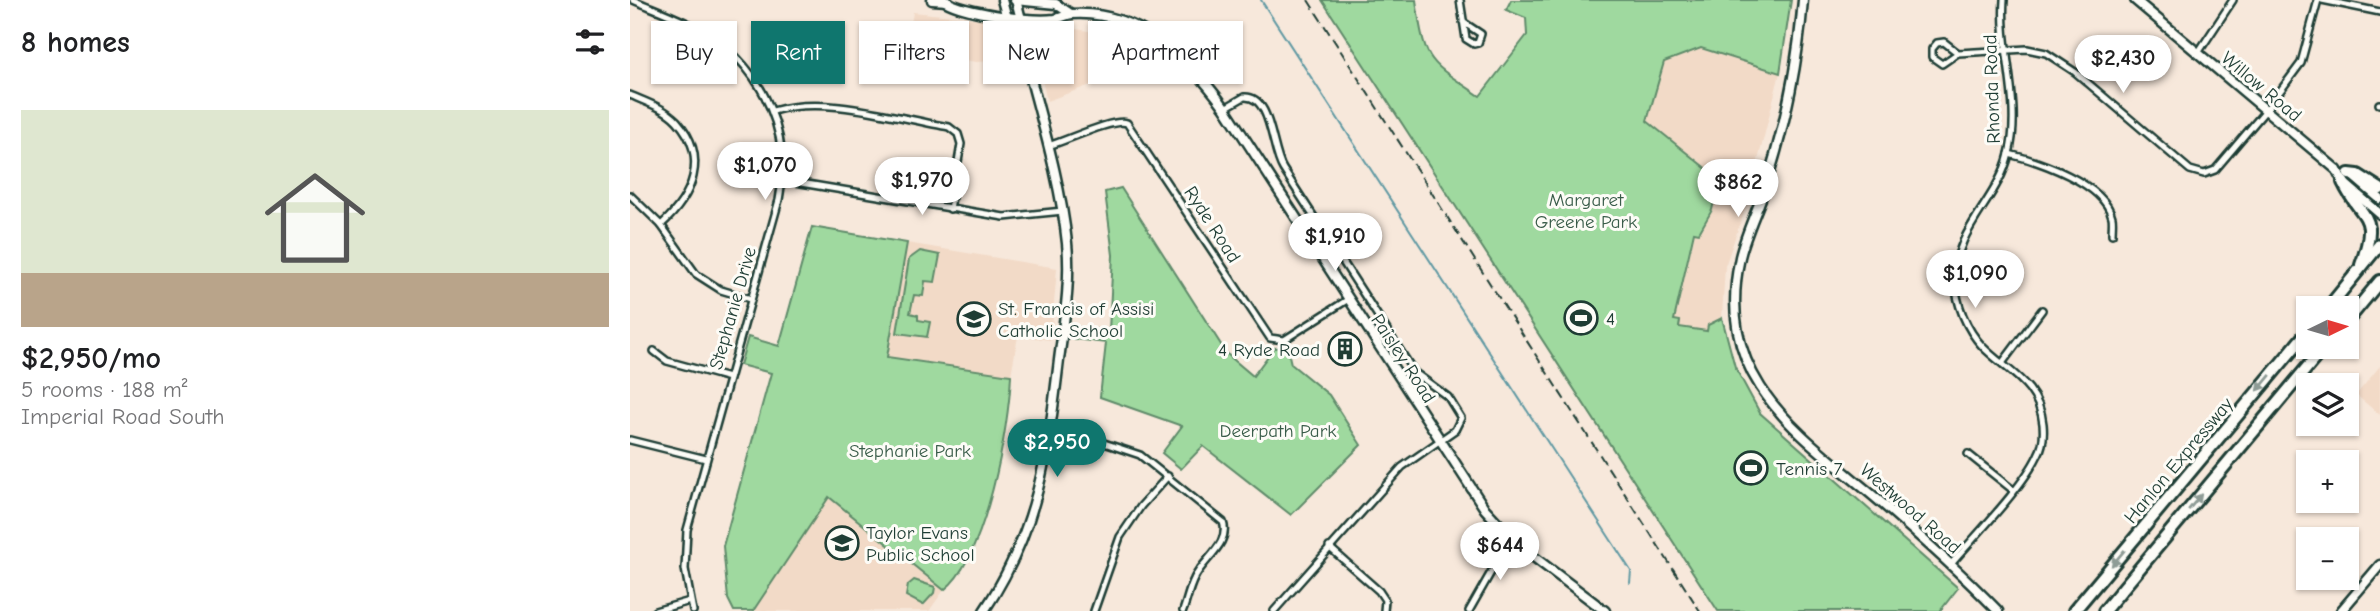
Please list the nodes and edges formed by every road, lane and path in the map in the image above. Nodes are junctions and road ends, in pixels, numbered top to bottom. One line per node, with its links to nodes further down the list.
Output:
1 (633, 0): 26 (street, Stephanie Drive)
2 (932, 0): 11 (main road, Paisley Road)
3 (1002, 0): 14 (main road)
4 (1016, 0): 13 (main road, Paisley Road); 15 (main road)
5 (1460, 0): 18 (street)
6 (1803, 0): 61 (main road, Westwood Road)
7 (2004, 0): 19 (street, Rhonda Road)
8 (2135, 0): 21 (main road, Willow Road)
9 (2233, 0): 21 (street)
10 (2320, 0): 12 (street); 25 (street)
11 (948, 1): 14 (main road, Paisley Road)
12 (2380, 12)
13 (1071, 14): 15 (main road, Paisley Road); 24 (main road, Paisley Road)
14 (1006, 15): 15 (main road, Paisley Road); 16 (main road)
15 (1020, 16): 17 (main road)
16 (1008, 21)
17 (1021, 21)
18 (1463, 22)
19 (2006, 50): 20 (street); 25 (street); 28 (street, Rhonda Road)
20 (1958, 53): 20 (street)
21 (2198, 53): 25 (main road, Willow Road)
22 (1032, 84): 27 (main road)
23 (630, 95): 37 (street)
24 (1225, 108): 44 (main road, Paisley Road); 54 (street)
25 (2266, 110): 29 (main road, Willow Road)
26 (773, 111): 30 (street, Stephanie Drive); 34 (street)
27 (1048, 146): 35 (main road); 44 (street, Ryde Road)
28 (2009, 154): 38 (street); 50 (street, Rhonda Road)
29 (2346, 178): 31 (highway); 33 (main road, Willow Road); 36 (main road, Willow Road); 40 (highway)
30 (783, 180): 34 (street); 43 (street, Stephanie Drive)
31 (2380, 189)
32 (630, 195): 37 (street)
33 (2380, 199)
34 (950, 209): 35 (street)
35 (1063, 211): 52 (main road)
36 (2380, 214)
37 (661, 225): 43 (street)
38 (2112, 234)
39 (2380, 244): 40 (highway)
40 (2361, 265): 42 (highway)
41 (2380, 282): 45 (highway)
42 (2337, 296)
43 (751, 299): 51 (street, Stephanie Drive)
44 (1347, 300): 54 (main road, Paisley Road)
45 (2359, 307)
46 (2042, 310): 50 (street)
47 (2296, 345): 75 (highway, Hanlon Expressway, one-way to 75)
48 (654, 351): 51 (street)
49 (2314, 359): 76 (highway, Hanlon Expressway, one-way to 49)
50 (2003, 362): 58 (street, Rhonda Road)
51 (729, 378): 56 (street, Stephanie Drive)
52 (1050, 435): 57 (street); 67 (main road)
53 (630, 440): 56 (street)
54 (1440, 441): 59 (main road, Paisley Road); 60 (street)
55 (1968, 454): 58 (street)
56 (706, 458): 63 (street, Stephanie Drive)
57 (1168, 476): 68 (street); 69 (street)
58 (2012, 490): 61 (street, Rhonda Road)
59 (1518, 545): 64 (street); 73 (main road, Paisley Road)
60 (1329, 547): 70 (street); 71 (street)
61 (1952, 563): 74 (main road, Westwood Road)
62 (2380, 565): 77 (main road)
63 (690, 601): 65 (street); 66 (street, Stephanie Drive)
64 (1469, 609): 72 (street)
65 (655, 611)
66 (693, 611)
67 (984, 611)
68 (1094, 611)
69 (1183, 611)
70 (1274, 611)
71 (1384, 611)
72 (1477, 611)
73 (1605, 611)
74 (1998, 611)
75 (2074, 611)
76 (2104, 611)
77 (2340, 611)

